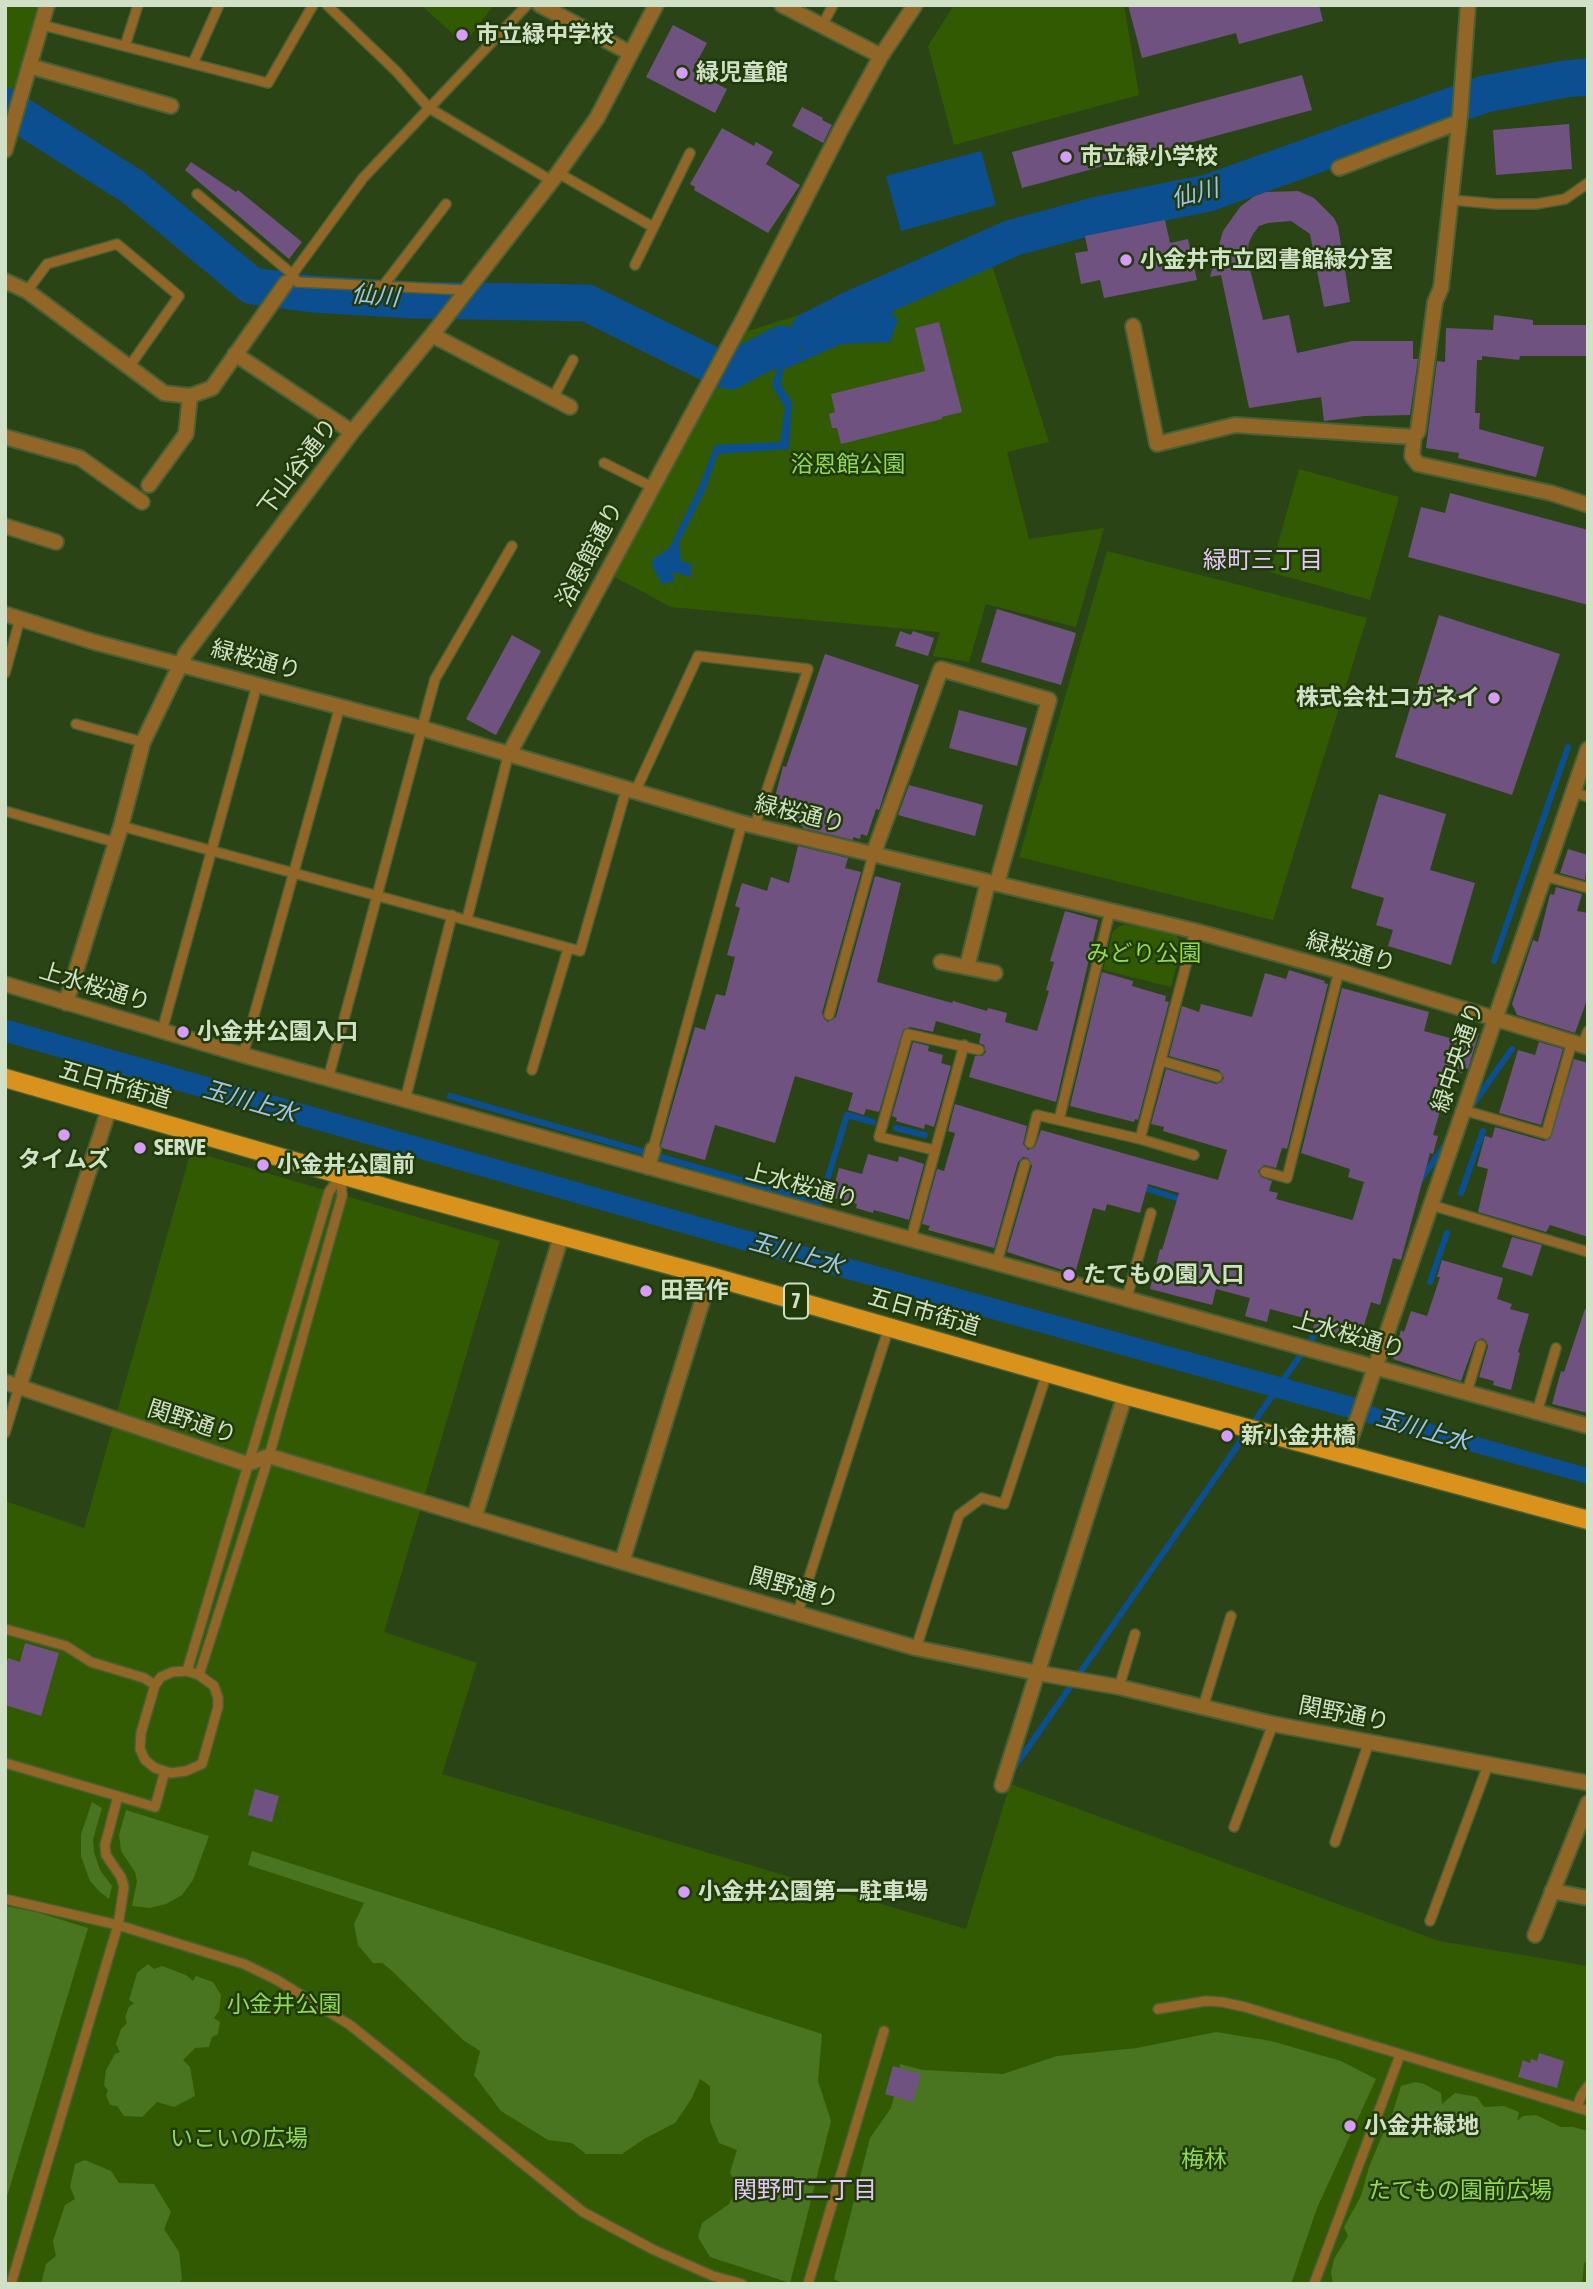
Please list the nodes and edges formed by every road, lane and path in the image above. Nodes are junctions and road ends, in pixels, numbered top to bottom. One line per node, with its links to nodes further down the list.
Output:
1 (47, 5): 13 (street)
2 (138, 5): 15 (lane)
3 (219, 5): 18 (lane)
4 (313, 5): 18 (lane)
5 (327, 5): 21 (lane)
6 (527, 5): 21 (lane)
7 (540, 5): 16 (street)
8 (656, 5): 16 (street, 下山谷通り)
9 (782, 5): 14 (street)
10 (833, 5): 14 (lane)
11 (915, 5): 17 (street)
12 (1468, 5): 22 (street)
13 (42, 24): 15 (lane); 19 (street)
14 (822, 26): 17 (street)
15 (125, 46): 18 (lane)
16 (631, 53): 26 (street, 下山谷通り)
17 (881, 55): 51 (street, 浴恩館通り)
18 (193, 63)
19 (29, 66): 20 (street); 23 (street)
20 (171, 106)
21 (429, 108): 26 (lane); 33 (lane)
22 (1460, 119): 25 (street); 29 (street)
23 (5, 150)
24 (690, 153): 31 (lane)
25 (1339, 168)
26 (555, 177): 31 (lane); 36 (street, 下山谷通り)
27 (1588, 183): 29 (lane)
28 (197, 194): 33 (lane)
29 (1452, 200): 48 (street)
30 (446, 204): 35 (lane)
31 (653, 226): 32 (lane)
32 (635, 265)
33 (289, 278): 35 (lane); 40 (street)
34 (5, 281): 37 (street)
35 (383, 286): 36 (lane)
36 (465, 290): 39 (street, 下山谷通り)
37 (27, 291): 42 (street); 42 (lane)
38 (1133, 326): 48 (street)
39 (432, 335): 44 (street); 46 (street, 下山谷通り)
40 (235, 354): 43 (street); 46 (street)
41 (573, 360): 44 (lane)
42 (129, 367): 43 (street)
43 (190, 396): 50 (street)
44 (553, 398): 45 (street)
45 (570, 407)
46 (352, 432): 58 (street, 下山谷通り)
47 (5, 437): 52 (street)
48 (1414, 437): 53 (street)
49 (604, 463): 51 (lane)
50 (149, 485)
51 (652, 487): 66 (street, 浴恩館通り)
52 (142, 502)
53 (1588, 505)
54 (5, 526): 55 (street)
55 (56, 542)
56 (512, 546): 63 (lane)
57 (12, 617): 58 (street, 緑桜通り); 59 (lane)
58 (181, 663): 60 (street, 緑桜通り); 64 (street, 下山谷通り)
59 (5, 673)
60 (257, 685): 61 (street, 緑桜通り); 74 (lane)
61 (340, 706): 63 (street, 緑桜通り); 76 (lane)
62 (76, 724): 64 (lane)
63 (422, 728): 66 (street, 緑桜通り); 80 (lane)
64 (143, 742): 72 (street, 下山谷通り)
65 (1588, 749): 68 (street, 緑中央通り)
66 (508, 756): 67 (street, 緑桜通り); 83 (lane)
67 (631, 791): 71 (street, 緑桜通り); 71 (lane); 85 (lane)
68 (1573, 792): 69 (lane); 77 (street, 緑中央通り)
69 (1588, 797)
70 (5, 811): 73 (lane)
71 (748, 824): 75 (street, 緑桜通り); 113 (lane)
72 (121, 826): 73 (street, 下山谷通り); 74 (lane)
73 (114, 842): 91 (street, 下山谷通り)
74 (212, 851): 76 (lane); 94 (lane)
75 (873, 855): 78 (street, 緑桜通り); 78 (street); 92 (lane)
76 (294, 874): 80 (lane); 99 (lane)
77 (1544, 876): 79 (lane); 93 (street, 緑中央通り)
78 (993, 883): 81 (street, 緑桜通り); 87 (street)
79 (1588, 888)
80 (377, 895): 82 (lane); 104 (lane)
81 (1110, 911): 84 (street, 緑桜通り); 108 (lane)
82 (452, 915): 83 (lane); 105 (lane)
83 (467, 919): 85 (lane)
84 (1195, 931): 88 (street, 緑桜通り); 100 (lane)
85 (568, 949): 101 (lane)
86 (941, 962): 87 (street)
87 (967, 967): 89 (street)
88 (1339, 971): 93 (street, 緑桜通り); 115 (lane)
89 (995, 972)
90 (5, 984): 91 (street, 上水桜通り)
91 (66, 1003): 94 (street, 上水桜通り)
92 (829, 1015)
93 (1495, 1019): 96 (street, 緑桜通り); 107 (street, 緑中央通り)
94 (162, 1031): 99 (street, 上水桜通り)
95 (1588, 1031): 96 (lane)
96 (1581, 1044): 107 (lane)
97 (964, 1045): 98 (lane); 111 (lane); 111 (lane)
98 (979, 1050)
99 (243, 1055): 104 (street, 上水桜通り)
100 (1162, 1061): 102 (lane); 109 (lane)
101 (532, 1070)
102 (1217, 1077)
103 (5, 1078): 106 (main road, 五日市街道 / 7)
104 (328, 1079): 105 (street, 上水桜通り)
105 (405, 1100): 113 (street, 上水桜通り)
106 (108, 1109): 116 (main road, 五日市街道 / 7); 130 (street)
107 (1463, 1110): 117 (street, 緑中央通り)
108 (1059, 1119): 109 (lane); 110 (lane)
109 (1140, 1139): 112 (lane)
110 (1030, 1143)
111 (934, 1150): 120 (lane)
112 (1194, 1155)
113 (650, 1159): 120 (street, 上水桜通り)
114 (1025, 1164): 122 (lane)
115 (1265, 1172)
116 (341, 1175): 119 (main road, 五日市街道 / 7); 137 (lane); 138 (lane)
117 (1430, 1205): 121 (lane); 128 (street, 緑中央通り)
118 (1151, 1213): 124 (lane)
119 (561, 1237): 123 (main road, 五日市街道 / 7); 139 (street)
120 (911, 1239): 122 (street, 上水桜通り)
121 (1588, 1252)
122 (997, 1262): 124 (street, 上水桜通り)
123 (710, 1276): 125 (main road, 五日市街道 / 7); 141 (street)
124 (1127, 1297): 128 (street, 上水桜通り)
125 (889, 1327): 129 (main road, 五日市街道 / 7); 142 (lane)
126 (1481, 1345): 131 (lane)
127 (1556, 1348): 133 (lane)
128 (1374, 1366): 131 (street, 上水桜通り); 136 (street, 緑中央通り)
129 (1047, 1373): 132 (main road, 五日市街道 / 7); 146 (lane)
130 (12, 1385): 135 (lane); 138 (street, 関野通り)
131 (1467, 1392): 133 (street, 上水桜通り)
132 (1125, 1395): 136 (main road, 五日市街道 / 7); 148 (street)
133 (1537, 1412): 134 (street, 上水桜通り)
134 (1588, 1426)
135 (5, 1433)
136 (1347, 1449): 140 (main road, 五日市街道 / 7)
137 (269, 1456): 138 (street, 関野通り); 139 (street, 関野通り); 149 (lane)
138 (247, 1464): 147 (lane)
139 (474, 1518): 141 (street, 関野通り)
140 (1588, 1520)
141 (622, 1562): 142 (street, 関野通り)
142 (798, 1612): 146 (street, 関野通り)
143 (1231, 1616): 152 (lane)
144 (5, 1629): 150 (lane)
145 (1135, 1634): 151 (lane)
146 (916, 1648): 148 (street, 関野通り)
147 (187, 1671): 149 (lane); 150 (lane)
148 (1038, 1674): 151 (street, 関野通り); 159 (street)
149 (199, 1675): 157 (lane)
150 (155, 1685): 157 (lane)
151 (1119, 1687): 152 (street, 関野通り)
152 (1203, 1707): 153 (street, 関野通り)
153 (1273, 1724): 154 (street, 関野通り); 162 (lane)
154 (1369, 1742): 156 (street, 関野通り); 163 (lane)
155 (5, 1763): 160 (lane)
156 (1488, 1765): 158 (street, 関野通り); 167 (lane)
157 (165, 1771): 160 (lane)
158 (1588, 1783)
159 (1002, 1785)
160 (118, 1796): 168 (lane)
161 (1588, 1803): 164 (street)
162 (1234, 1827)
163 (1335, 1842)
164 (1552, 1891): 165 (street); 169 (street)
165 (1588, 1898)
166 (5, 1899): 168 (lane)
167 (1430, 1921)
168 (118, 1925): 176 (lane); 177 (lane)
169 (1535, 1935)
170 (1158, 2009): 172 (lane)
171 (884, 2031): 178 (lane)
172 (1400, 2055): 174 (lane); 179 (lane)
173 (1588, 2086): 174 (lane)
174 (1577, 2108): 175 (lane)
175 (1588, 2111)
176 (11, 2284)
177 (742, 2284)
178 (808, 2284)
179 (1314, 2284)

